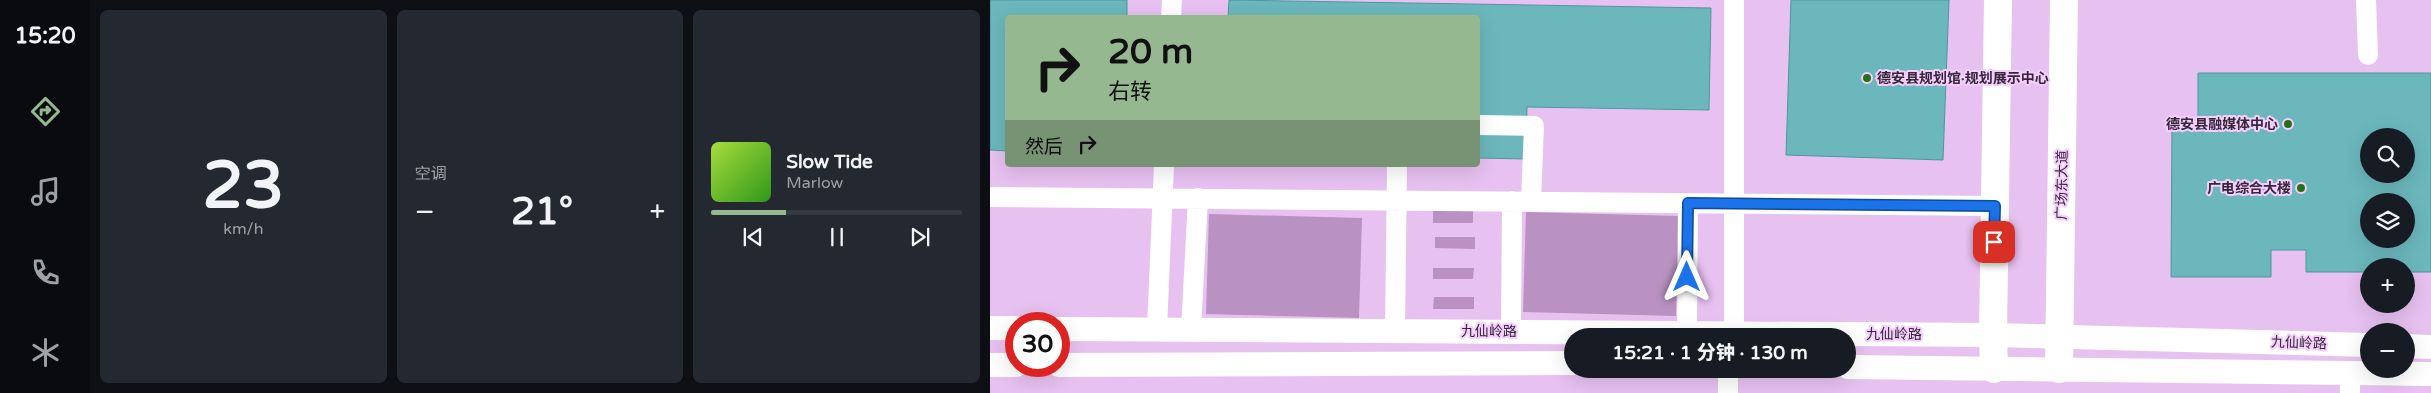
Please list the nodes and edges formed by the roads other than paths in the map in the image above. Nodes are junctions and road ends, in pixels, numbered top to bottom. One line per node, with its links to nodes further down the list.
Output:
1 (1172, 0): 6 (street)
2 (1734, 0): 17 (street)
3 (1998, 0): 18 (main road)
4 (2064, 0): 31 (main road, 广场东大道)
5 (2366, 0): 7 (street)
6 (1171, 15)
7 (2368, 55)
8 (1480, 125): 15 (street)
9 (1164, 167): 12 (street)
10 (1397, 167): 14 (street)
11 (990, 197): 12 (street)
12 (1163, 198): 13 (street); 24 (street)
13 (1198, 198): 14 (street); 25 (street)
14 (1396, 200): 15 (street); 26 (street)
15 (1522, 201): 16 (street); 27 (street)
16 (1688, 203): 17 (street); 21 (street)
17 (1734, 204): 18 (street); 22 (street)
18 (1995, 206): 30 (main road)
19 (990, 328): 20 (street)
20 (1005, 328)
21 (1687, 328)
22 (1734, 328)
23 (1070, 329): 24 (street, 九仙岭路)
24 (1157, 329): 25 (street, 九仙岭路)
25 (1191, 330): 26 (street, 九仙岭路)
26 (1395, 331): 27 (street, 九仙岭路)
27 (1512, 332): 28 (street, 九仙岭路)
28 (1564, 332)
29 (1856, 334): 30 (street, 九仙岭路)
30 (1993, 335): 31 (street, 九仙岭路); 40 (main road)
31 (2059, 337): 32 (street, 九仙岭路); 41 (main road, 广场东大道)
32 (2360, 345)
33 (2415, 346): 34 (street)
34 (2431, 347)
35 (1564, 363): 38 (street)
36 (990, 365): 37 (street)
37 (1005, 365)
38 (1070, 365)
39 (1856, 367): 40 (street, 九仙岭路)
40 (1994, 368): 41 (street, 九仙岭路)
41 (2060, 369): 44 (street, 九仙岭路)
42 (2431, 374): 44 (street, 九仙岭路)
43 (1728, 378): 45 (street)
44 (2350, 383)
45 (1728, 393)

